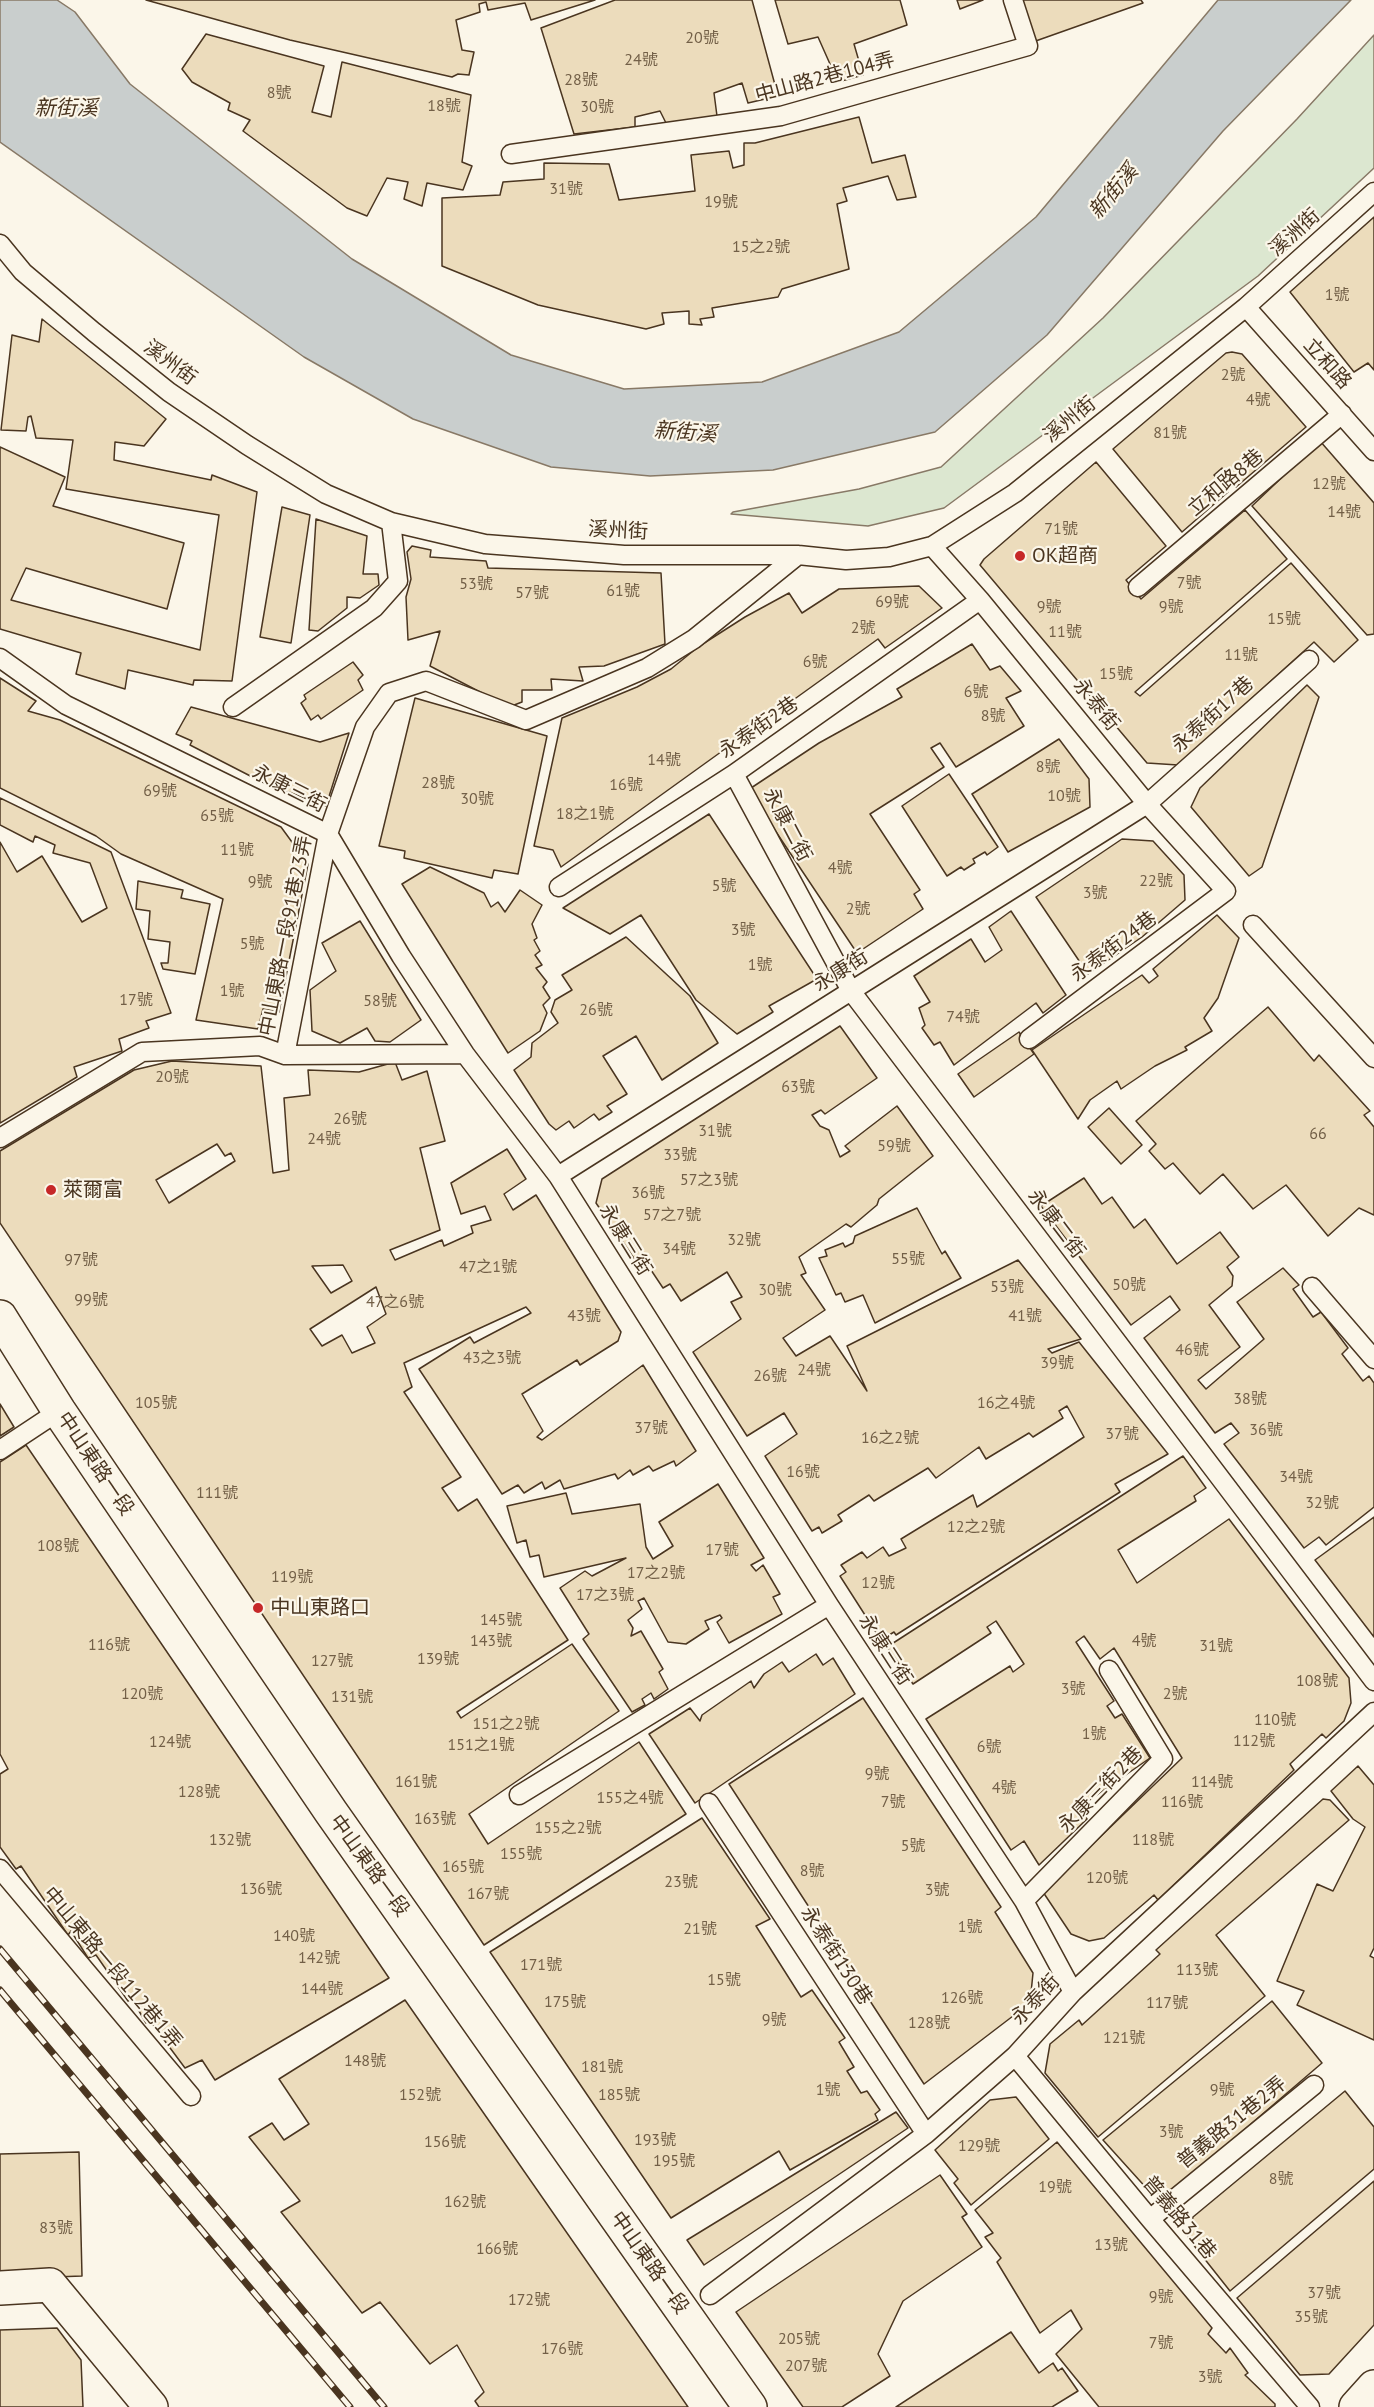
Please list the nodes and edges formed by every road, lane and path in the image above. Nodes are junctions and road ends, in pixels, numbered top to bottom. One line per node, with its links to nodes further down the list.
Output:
1 (1013, 0): 2 (lane, 中山路2巷104弄)
2 (511, 154)
3 (1374, 192): 5 (lane, 溪洲街)
4 (0, 244): 8 (lane, 溪州街)
5 (1246, 307): 6 (lane, 立和路); 9 (lane, 溪州街)
6 (1342, 414): 7 (lane, 立和路); 11 (lane, 立和路8巷)
7 (1374, 451)
8 (391, 522): 10 (lane, 溪州街); 15 (lane)
9 (932, 546): 10 (lane, 溪州街); 12 (lane, 永泰街)
10 (798, 555): 18 (lane, 中山東路一段91巷23弄)
11 (1138, 587)
12 (980, 600): 16 (lane, 永泰街2巷); 17 (lane, 永泰街)
13 (0, 658): 18 (lane, 永康三街)
14 (1309, 660): 17 (lane, 永泰街17巷)
15 (233, 707)
16 (734, 774): 19 (lane, 永泰街2巷); 22 (lane, 永康二街)
17 (1147, 804): 20 (lane, 永泰街); 22 (lane, 永康街)
18 (328, 834): 24 (lane, 永康三街); 25 (lane, 中山東路一段91巷23弄)
19 (560, 887)
20 (1226, 891): 23 (lane, 永泰街24巷)
21 (1253, 926): 26 (lane)
22 (851, 991): 28 (lane, 永康街); 36 (lane, 永康二街)
23 (1029, 1039)
24 (465, 1054): 25 (lane); 28 (lane, 永康三街)
25 (285, 1055): 27 (lane)
26 (1374, 1058)
27 (0, 1138)
28 (558, 1176): 34 (lane, 永康三街)
29 (1312, 1287): 31 (lane)
30 (0, 1317): 32 (main road, 中山東路一段)
31 (1374, 1359)
32 (59, 1411): 33 (lane); 52 (main road, 中山東路一段)
33 (0, 1450)
34 (829, 1605): 38 (lane); 41 (lane, 永康三街)
35 (1109, 1670): 41 (lane, 永康三街2巷)
36 (1374, 1680)
37 (1374, 1712): 42 (lane, 永泰街)
38 (519, 1795)
39 (708, 1803): 46 (lane, 永泰街130巷)
40 (0, 1869): 45 (lane, 中山東路一段112巷1弄)
41 (1024, 1901): 42 (lane, 永康三街)
42 (1073, 1992): 43 (lane, 永泰街)
43 (1015, 2056): 46 (lane, 永泰街); 47 (lane, 普義路31巷)
44 (1314, 2085): 47 (lane, 普義路31巷2弄)
45 (190, 2096)
46 (926, 2134): 49 (lane, 永泰街)
47 (1150, 2219): 53 (lane, 普義路31巷)
48 (0, 2288): 51 (main road)
49 (710, 2295)
50 (1374, 2387): 54 (main road)
51 (151, 2407)
52 (750, 2407)
53 (1310, 2407)
54 (1356, 2407)

